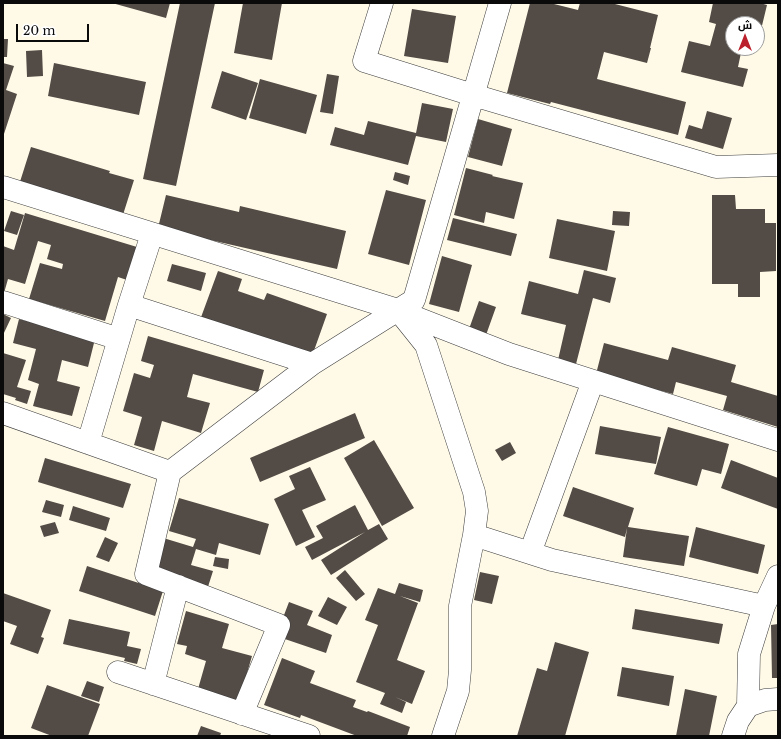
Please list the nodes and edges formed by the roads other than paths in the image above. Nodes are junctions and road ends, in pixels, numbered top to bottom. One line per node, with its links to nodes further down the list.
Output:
1 (382, 3): 3 (street)
2 (500, 3): 3 (street)
3 (473, 95): 4 (street); 9 (street)
4 (778, 165)
5 (3, 187): 6 (street)
6 (152, 234): 8 (street); 9 (street)
7 (3, 302): 10 (street)
8 (129, 305): 10 (street); 11 (street)
9 (398, 310): 11 (street); 12 (street); 17 (street)
10 (119, 339): 15 (street)
11 (312, 364): 16 (street)
12 (593, 381): 14 (street); 18 (street)
13 (3, 413): 15 (street)
14 (778, 440)
15 (88, 443): 16 (street)
16 (170, 472): 20 (street)
17 (474, 534): 18 (street); 28 (street)
18 (530, 553): 21 (street)
19 (778, 576): 21 (street)
20 (178, 586): 23 (street); 26 (street)
21 (764, 606): 25 (street)
22 (118, 672): 23 (street)
23 (153, 684): 26 (street)
24 (778, 699): 25 (street)
25 (748, 706): 29 (street)
26 (242, 714): 27 (street)
27 (309, 736)
28 (443, 736)
29 (733, 736)

